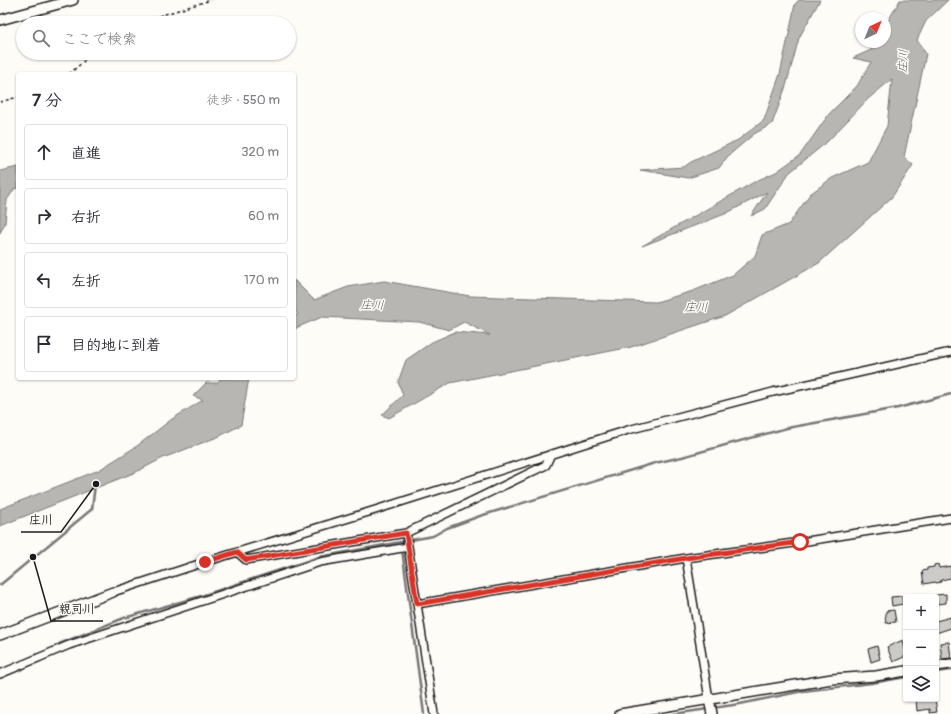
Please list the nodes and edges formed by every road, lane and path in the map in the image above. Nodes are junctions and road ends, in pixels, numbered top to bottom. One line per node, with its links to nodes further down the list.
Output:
1 (73, 0): 4 (street)
2 (211, 0): 3 (path)
3 (159, 16)
4 (0, 20)
5 (85, 60): 6 (path)
6 (70, 72)
7 (16, 98): 8 (path)
8 (0, 102)
9 (951, 352): 10 (street)
10 (551, 454): 12 (street); 14 (street)
11 (951, 518): 15 (street)
12 (406, 533): 13 (street); 14 (street)
13 (408, 547): 17 (street); 22 (street)
14 (237, 552): 16 (street)
15 (686, 558): 17 (street); 23 (street)
16 (113, 592): 18 (street)
17 (417, 604): 24 (street)
18 (0, 635)
19 (951, 664): 20 (street)
20 (939, 666)
21 (903, 672): 23 (street)
22 (0, 674)
23 (709, 699): 25 (street); 26 (street)
24 (434, 714)
25 (620, 714)
26 (712, 714)

